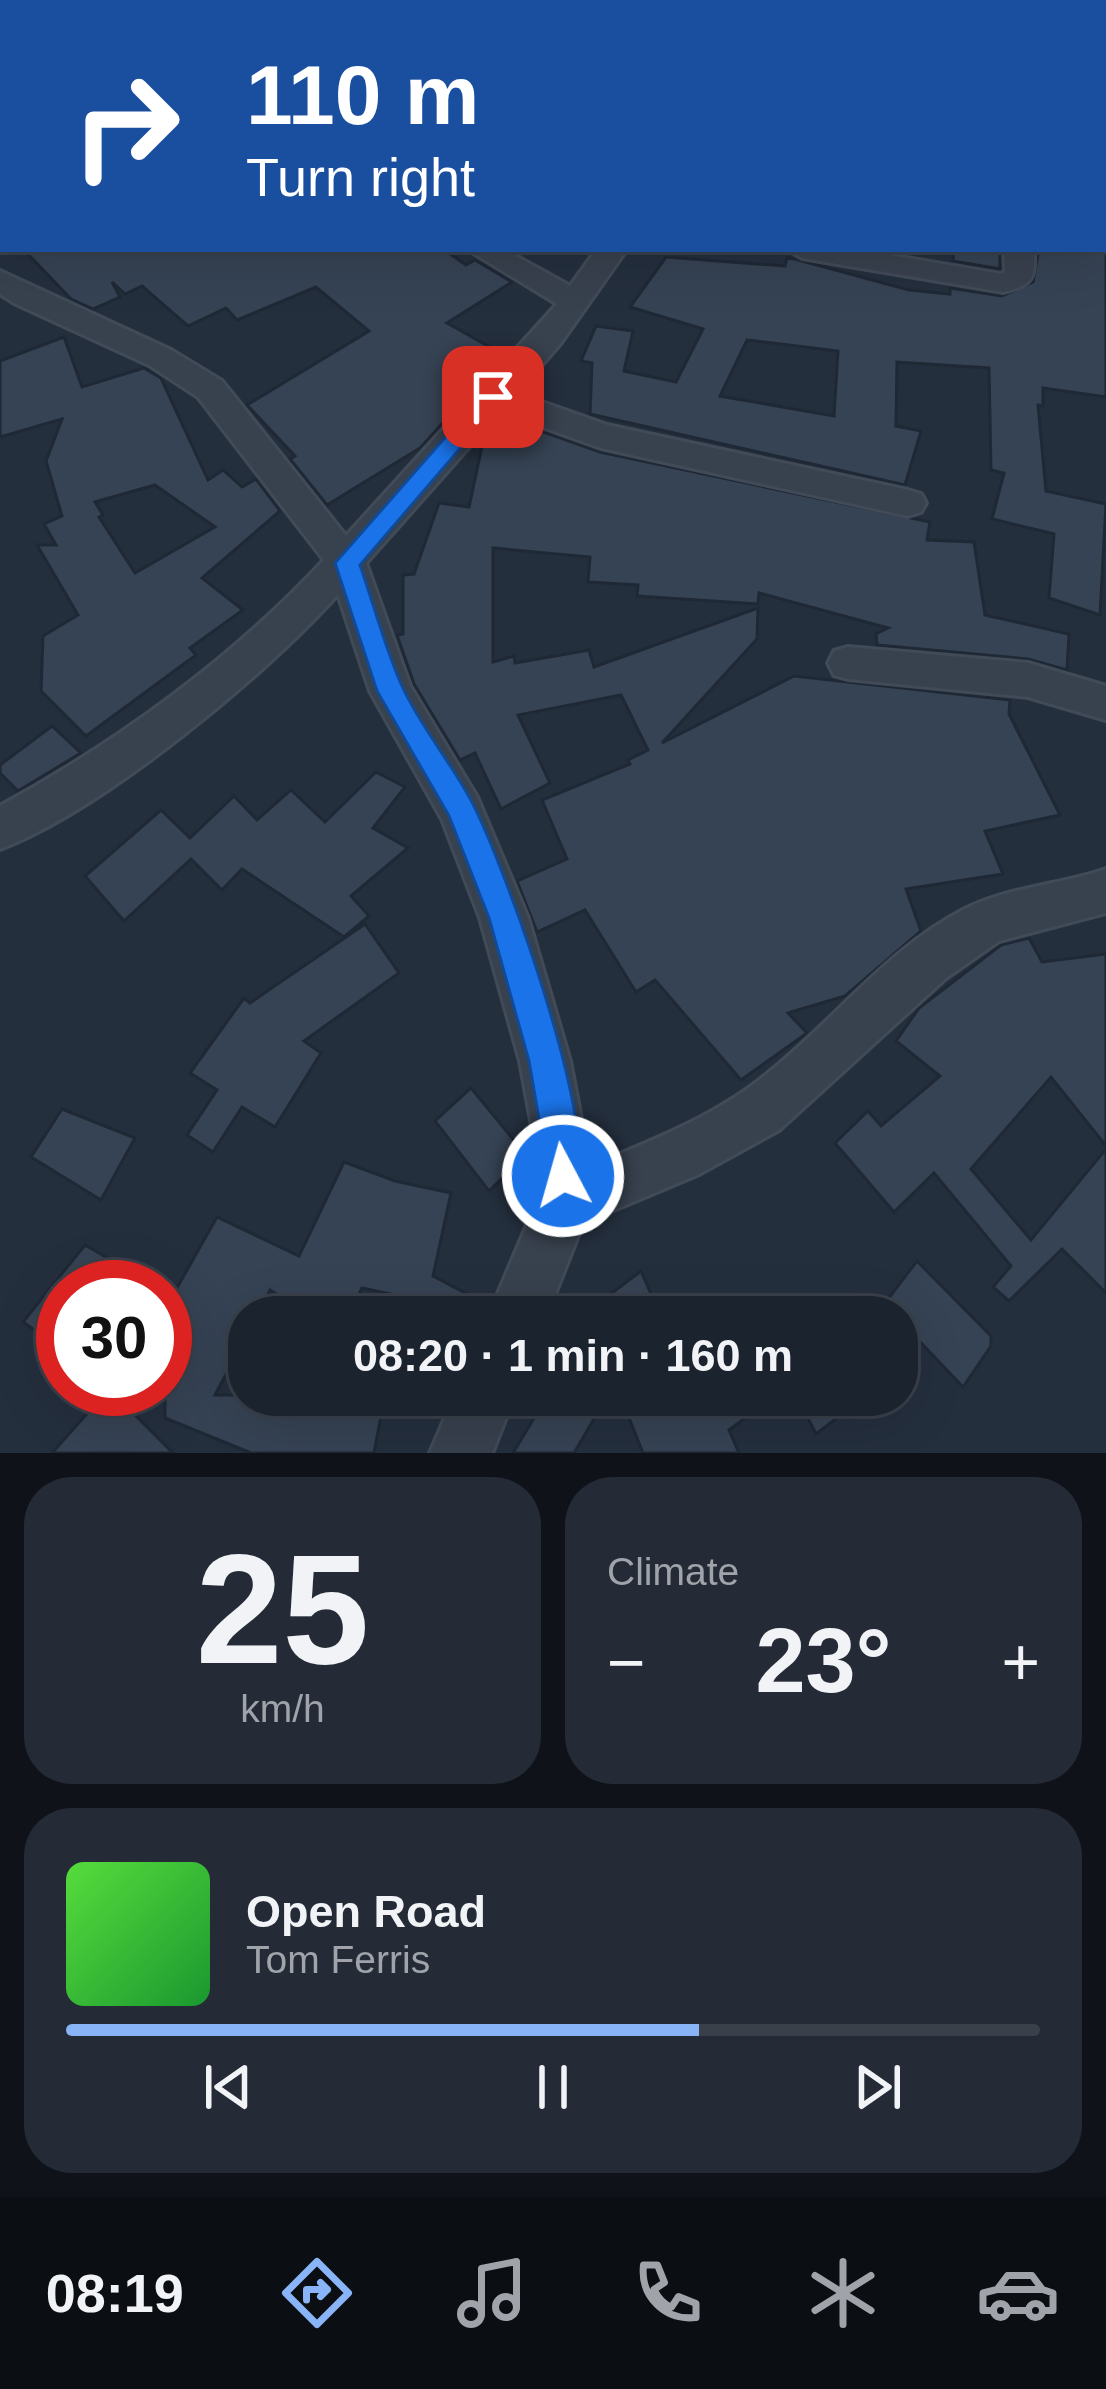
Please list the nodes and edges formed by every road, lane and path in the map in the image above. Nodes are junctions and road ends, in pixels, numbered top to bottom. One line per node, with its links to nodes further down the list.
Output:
1 (487, 252): 6 (street)
2 (609, 252): 6 (street)
3 (820, 252): 4 (street)
4 (1018, 252)
5 (3, 284): 9 (street)
6 (575, 302): 7 (street)
7 (493, 397): 8 (street); 9 (street)
8 (908, 502)
9 (347, 563): 12 (street); 14 (street)
10 (848, 663): 11 (street)
11 (1106, 703)
12 (0, 830)
13 (1106, 891): 14 (street)
14 (563, 1204): 15 (street)
15 (526, 1296)
16 (476, 1416): 17 (street)
17 (461, 1453)

